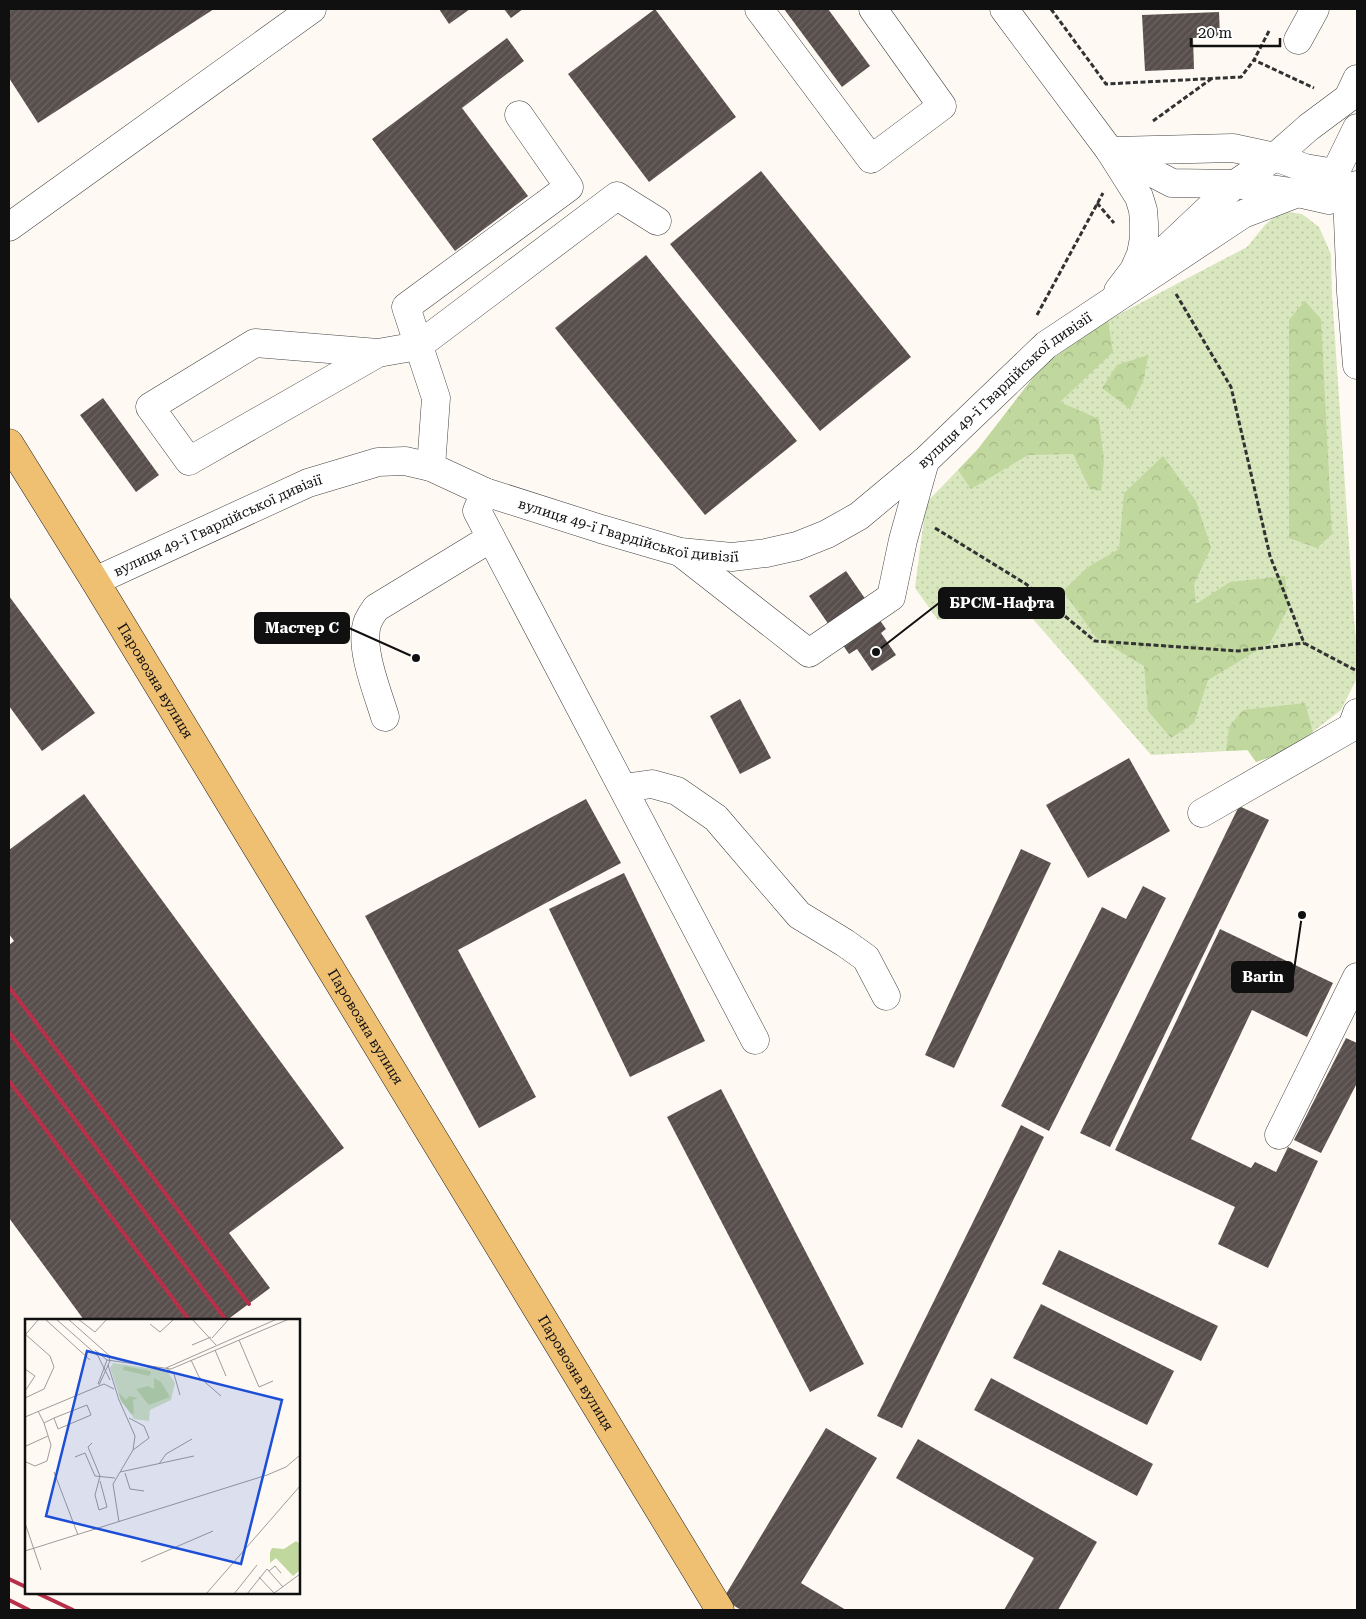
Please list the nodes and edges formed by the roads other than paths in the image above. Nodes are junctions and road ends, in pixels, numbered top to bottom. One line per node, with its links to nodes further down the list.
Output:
1 (312, 9): 18 (street)
2 (759, 9): 3 (street)
3 (873, 9)
4 (1004, 9): 12 (street)
5 (1315, 9): 6 (street)
6 (1298, 40)
7 (1357, 79): 9 (street)
8 (519, 115): 23 (street)
9 (1309, 127): 11 (street); 13 (street)
10 (1357, 128): 16 (street)
11 (1233, 148): 12 (street); 13 (street)
12 (1110, 151): 15 (street); 20 (street)
13 (1275, 157): 14 (street); 15 (street)
14 (1301, 180): 15 (street); 16 (street); 20 (street)
15 (1235, 184): 22 (street)
16 (1342, 188): 21 (street)
17 (657, 221): 23 (street)
18 (9, 227)
19 (1357, 251): 21 (street)
20 (1149, 263): 22 (street)
21 (1351, 292): 25 (street)
22 (1108, 304): 27 (street, вулиця 49-ї Гвардійської дивізії)
23 (418, 346): 24 (street); 28 (street)
24 (378, 353): 24 (street)
25 (1357, 365)
26 (9, 444): 32 (main road, Паровозна вулиця)
27 (925, 461): 31 (street, вулиця 49-ї Гвардійської дивізії); 31 (street)
28 (430, 467): 29 (street, вулиця 49-ї Гвардійської дивізії); 32 (street, вулиця 49-ї Гвардійської дивізії)
29 (485, 492): 30 (street); 31 (street, вулиця 49-ї Гвардійської дивізії)
30 (491, 538): 34 (street); 35 (street)
31 (680, 552)
32 (95, 581): 41 (main road, Паровозна вулиця)
33 (1357, 713): 36 (street)
34 (385, 717)
35 (623, 788): 38 (street); 39 (street)
36 (1202, 813)
37 (1357, 978): 40 (street)
38 (886, 996)
39 (755, 1040)
40 (1279, 1135)
41 (720, 1610)

